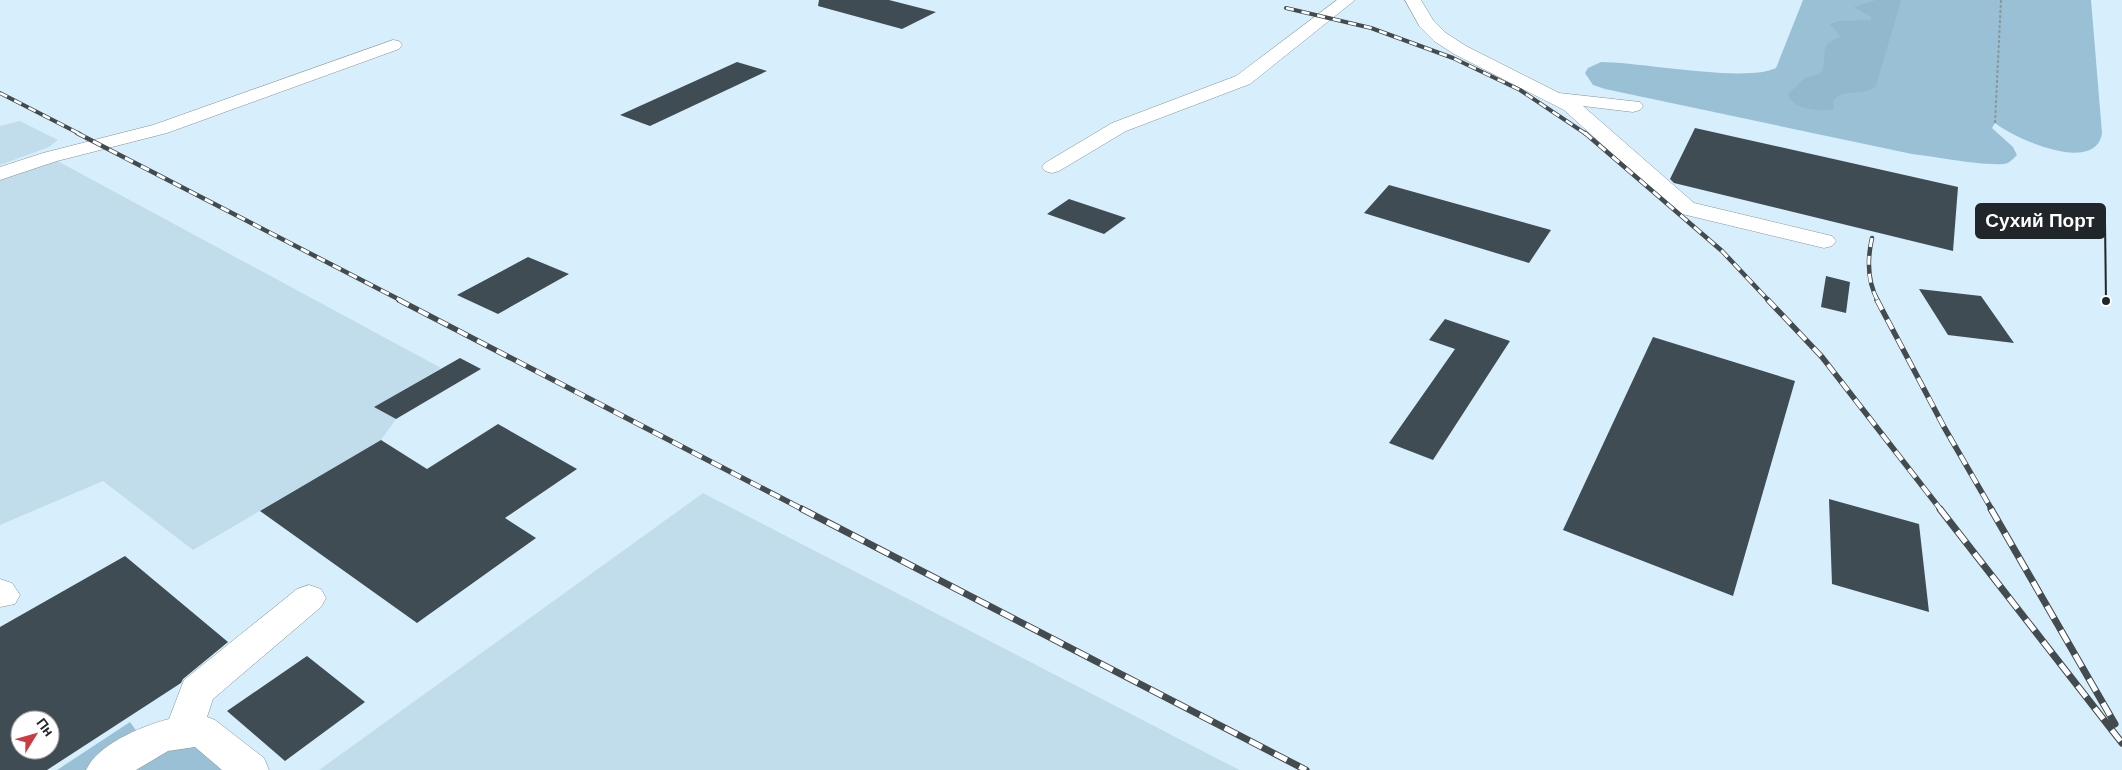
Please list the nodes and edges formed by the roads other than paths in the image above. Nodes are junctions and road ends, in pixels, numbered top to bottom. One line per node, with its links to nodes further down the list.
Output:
1 (1347, 0): 6 (lane)
2 (1413, 0): 4 (lane)
3 (393, 45): 7 (lane)
4 (1556, 97): 5 (lane); 8 (lane)
5 (1633, 106)
6 (1052, 167)
7 (0, 174)
8 (1824, 241)
9 (309, 598): 10 (lane)
10 (184, 731): 11 (lane); 12 (lane)
11 (105, 770)
12 (250, 770)

